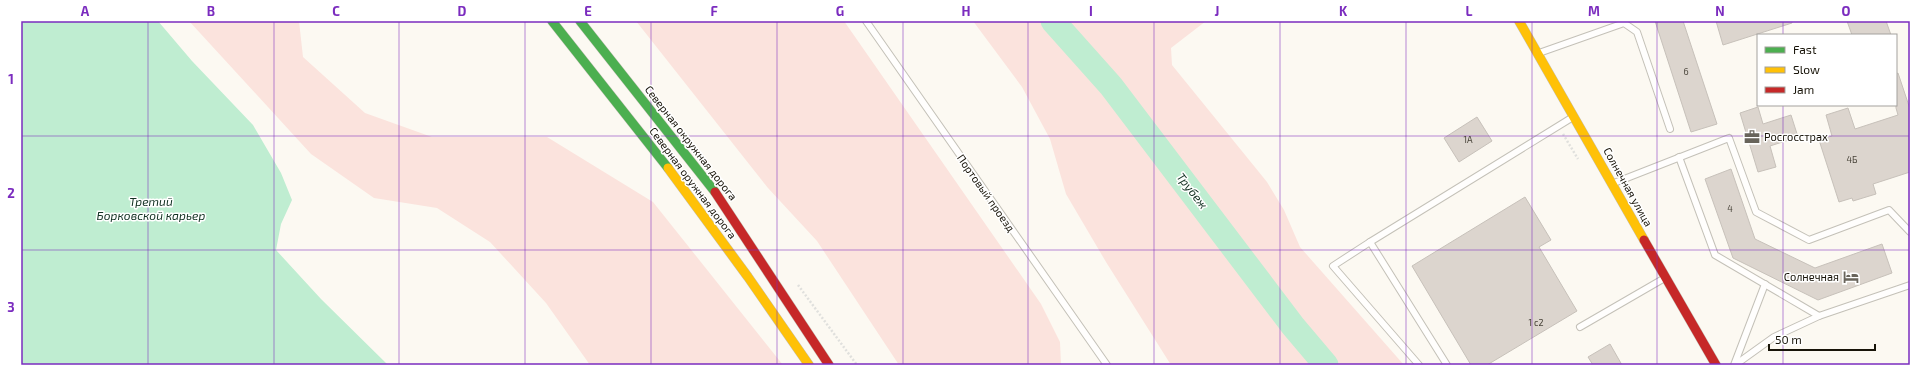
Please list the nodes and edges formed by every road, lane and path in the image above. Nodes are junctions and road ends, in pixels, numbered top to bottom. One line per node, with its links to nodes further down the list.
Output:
1 (552, 21): 17 (main road, Северная оружная дорога)
2 (580, 21): 18 (main road, Северная окружная дорога)
3 (866, 21): 19 (lane, Портовый проезд)
4 (1519, 21): 5 (main road, Солнечная улица)
5 (1538, 54): 6 (main road, Солнечная улица); 7 (lane)
6 (1574, 116): 9 (main road, Солнечная улица); 11 (lane)
7 (1670, 129)
8 (1679, 157): 9 (lane); 10 (lane); 13 (lane)
9 (1613, 184): 12 (main road, Солнечная улица)
10 (1910, 232)
11 (1370, 242): 20 (lane); 21 (lane)
12 (1665, 278): 16 (lane); 22 (main road, Солнечная улица)
13 (1765, 284): 15 (lane); 23 (lane)
14 (1910, 285): 15 (lane)
15 (1819, 316): 23 (lane)
16 (1580, 327)
17 (809, 365)
18 (829, 365)
19 (1107, 365)
20 (1419, 365)
21 (1447, 365)
22 (1716, 365)
23 (1735, 365)

